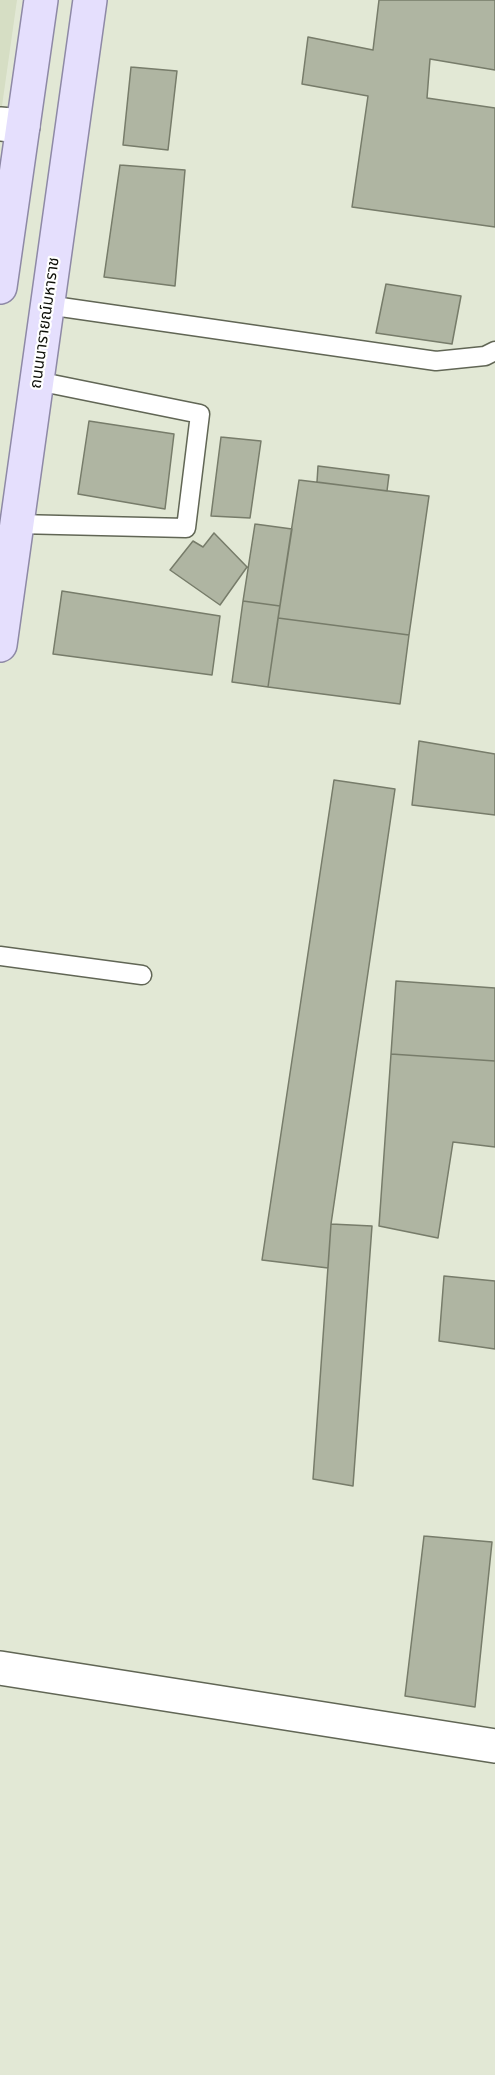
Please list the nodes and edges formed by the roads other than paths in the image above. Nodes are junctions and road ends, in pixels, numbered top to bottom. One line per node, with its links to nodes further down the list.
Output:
1 (41, 0): 3 (main road)
2 (90, 0): 5 (main road, ถนนนารายณ์มหาราช)
3 (11, 125): 4 (main road)
4 (0, 287)
5 (47, 305): 6 (lane); 7 (main road, ถนนนารายณ์มหาราช)
6 (495, 351)
7 (37, 381): 8 (main road, ถนนนารายณ์มหาราช); 8 (lane)
8 (17, 524): 9 (main road, ถนนนารายณ์มหาราช)
9 (0, 645)
10 (0, 956): 11 (lane)
11 (142, 975)
12 (0, 1668): 13 (street)
13 (495, 1746)

